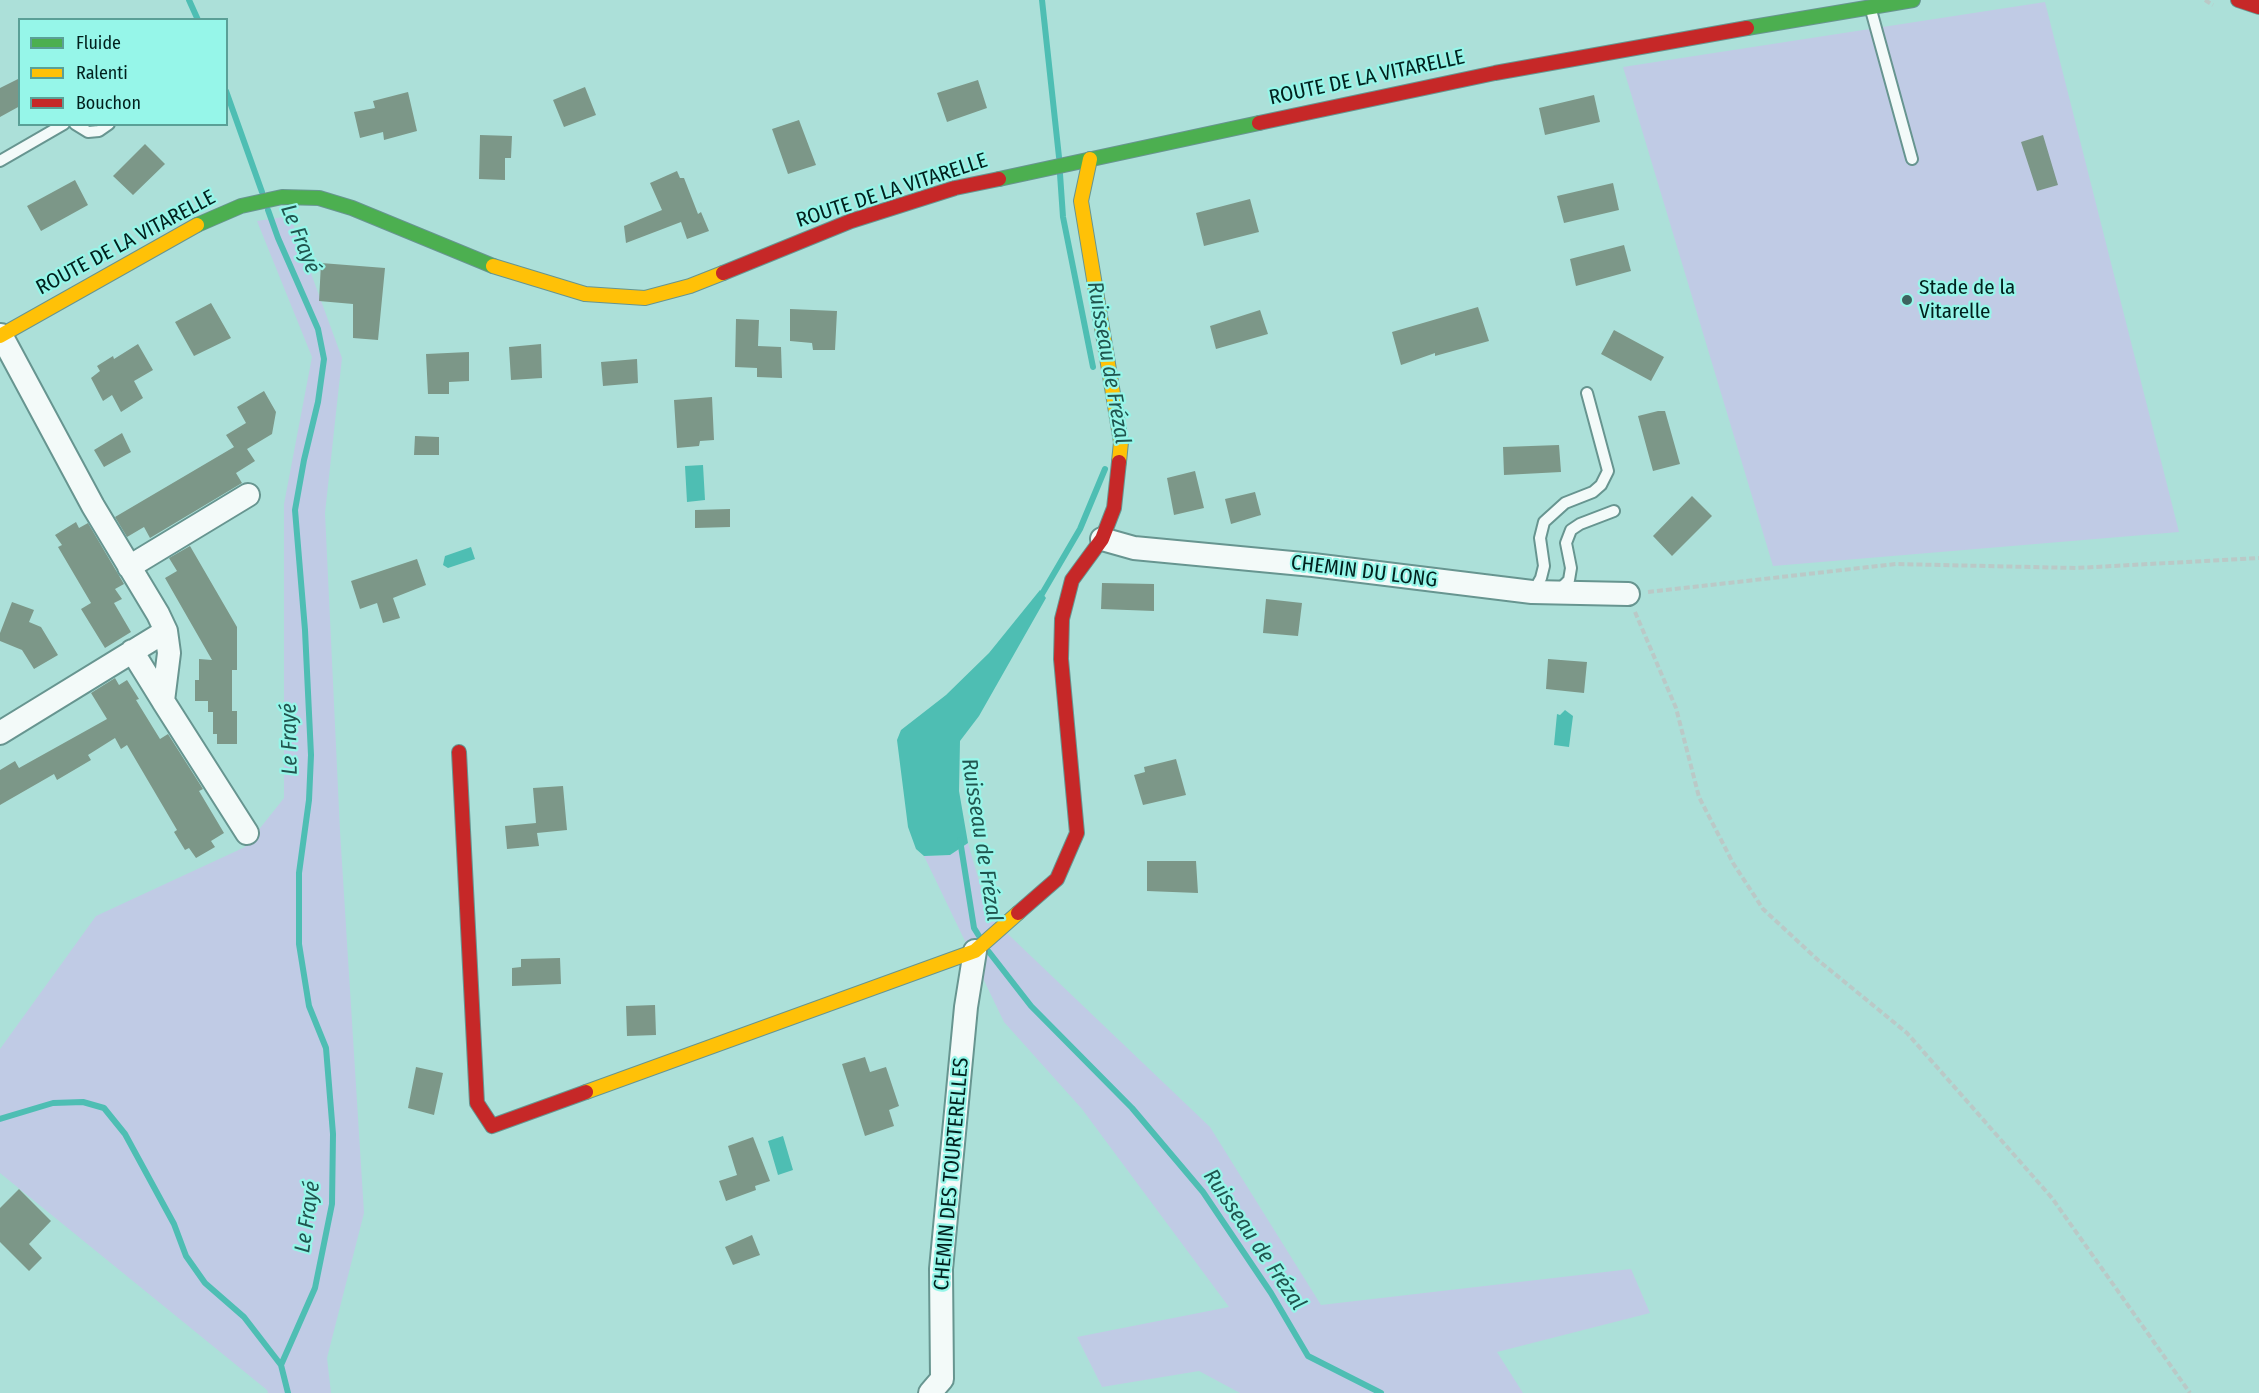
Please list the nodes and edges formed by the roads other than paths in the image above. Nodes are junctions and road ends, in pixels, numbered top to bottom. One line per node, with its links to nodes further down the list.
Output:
1 (1913, 0): 3 (street, ROUTE DE LA VITARELLE)
2 (2238, 0): 4 (street)
3 (1870, 7): 8 (lane); 9 (street, ROUTE DE LA VITARELLE)
4 (2259, 7)
5 (61, 126): 10 (lane)
6 (78, 126): 7 (lane)
7 (106, 126)
8 (1912, 159)
9 (1083, 160): 11 (street, ROUTE DE LA VITARELLE); 15 (street)
10 (0, 161)
11 (1, 335): 16 (street)
12 (1587, 393): 17 (lane)
13 (248, 495): 16 (street)
14 (1614, 511): 18 (lane)
15 (1102, 539): 17 (street, CHEMIN DU LONG); 26 (street)
16 (129, 567): 20 (street)
17 (1532, 592): 18 (street, CHEMIN DU LONG)
18 (1556, 593): 19 (street, CHEMIN DU LONG)
19 (1628, 594)
20 (166, 631): 21 (street); 22 (street)
21 (132, 651): 22 (street); 23 (street)
22 (163, 701): 25 (street)
23 (0, 733)
24 (459, 752): 26 (street)
25 (248, 833)
26 (975, 951): 27 (street, CHEMIN DES TOURTERELLES)
27 (930, 1393)

